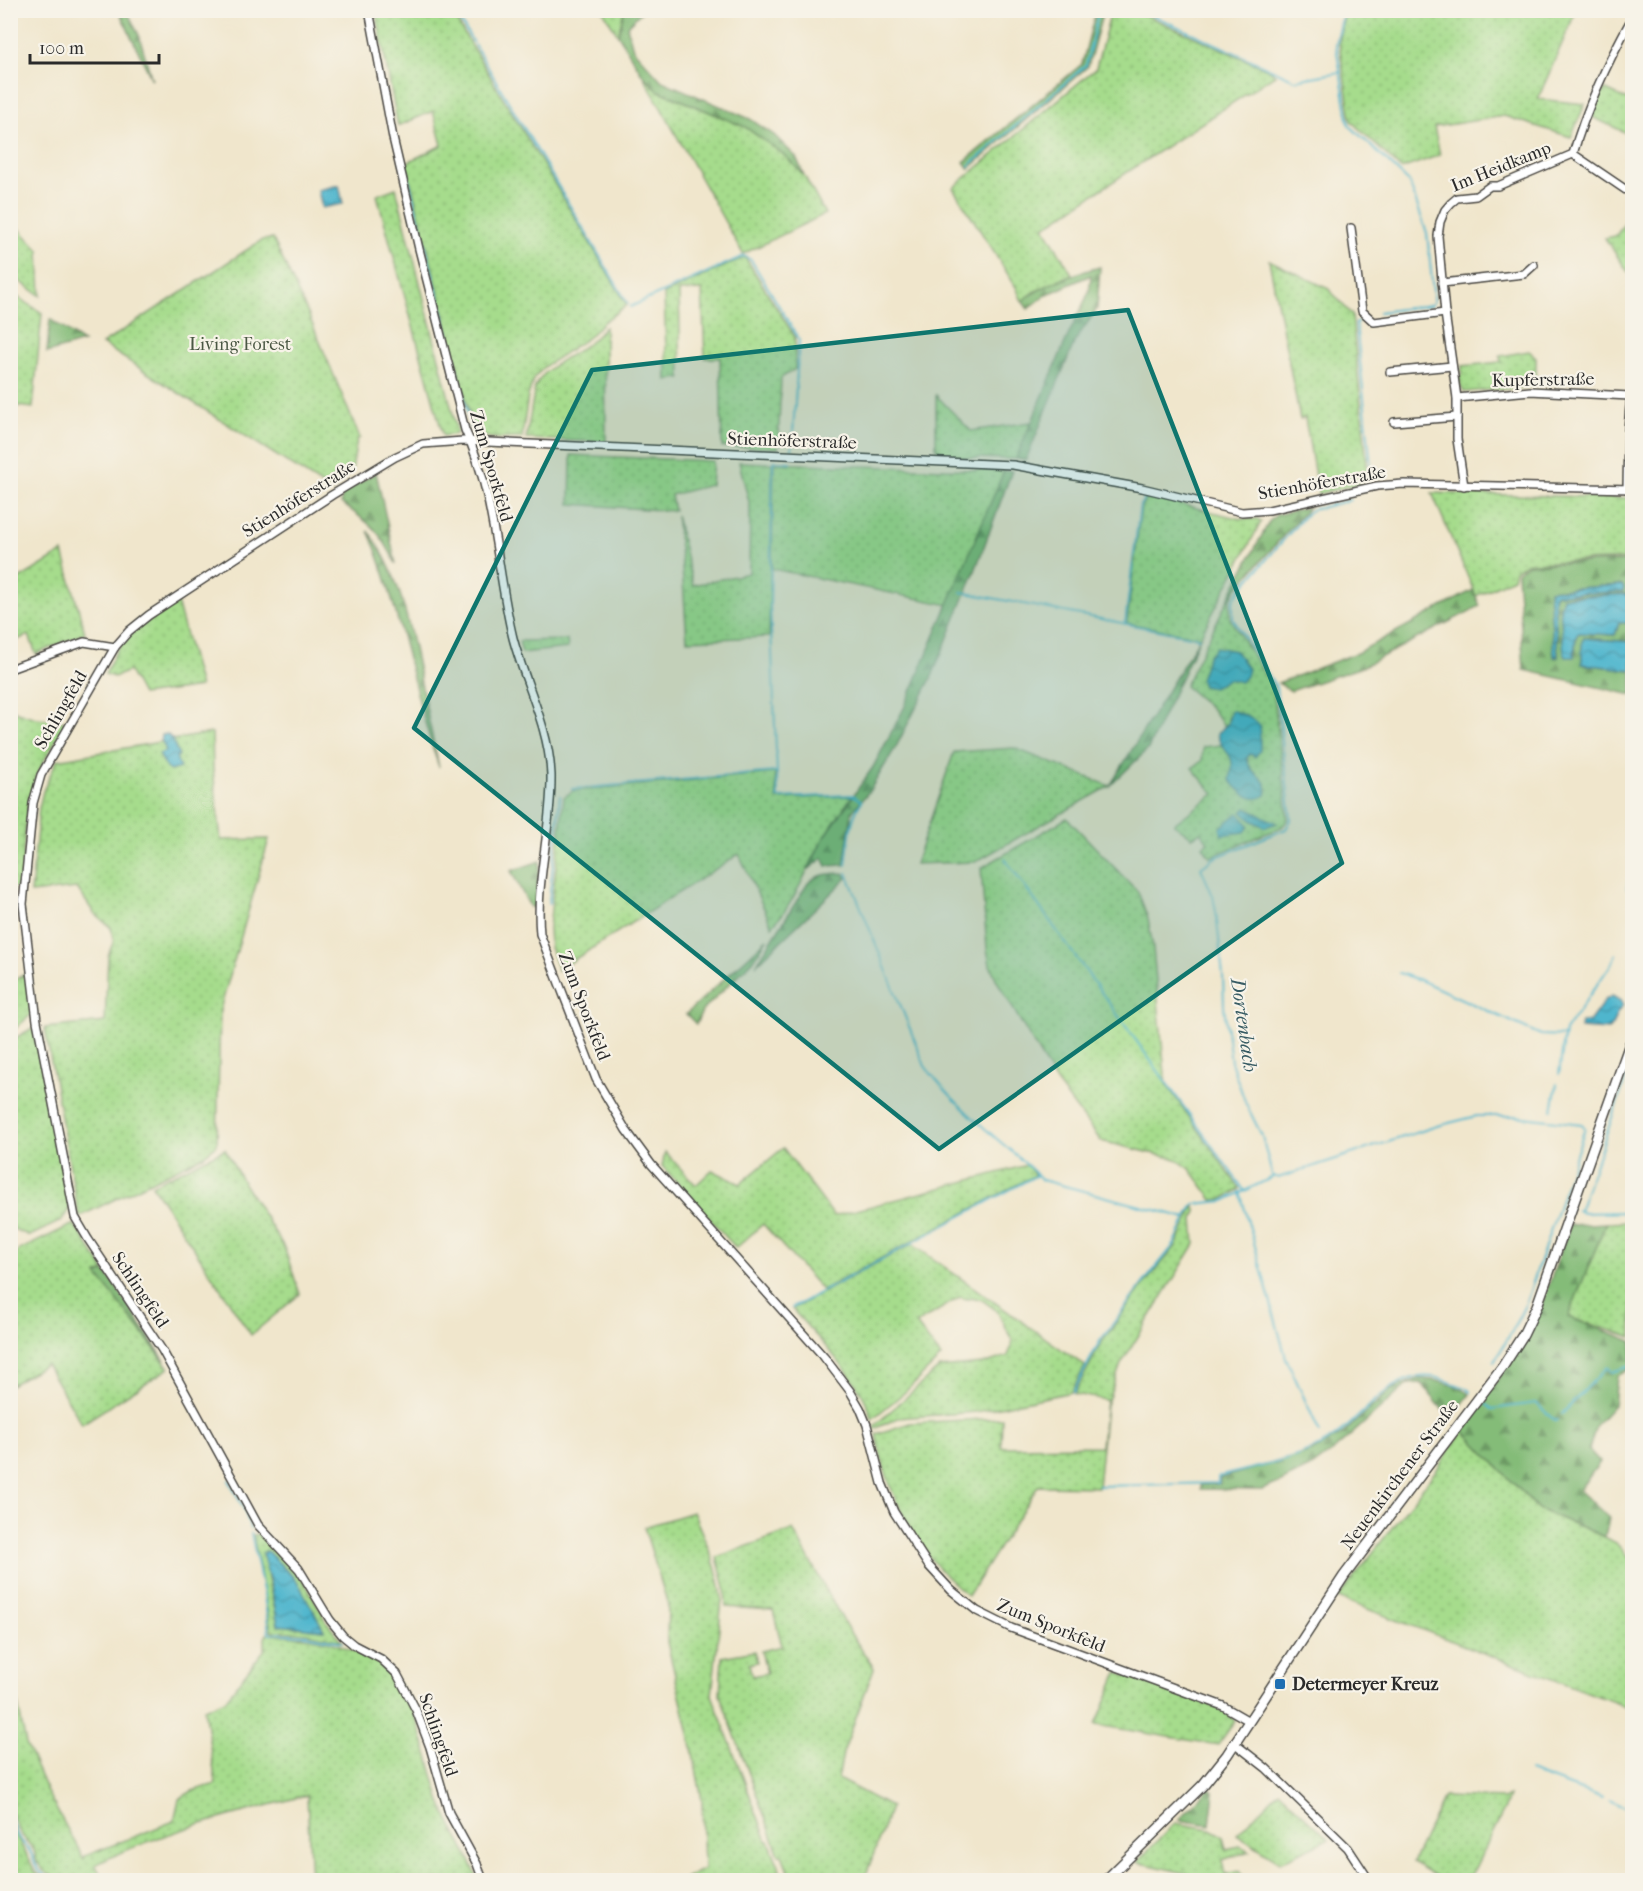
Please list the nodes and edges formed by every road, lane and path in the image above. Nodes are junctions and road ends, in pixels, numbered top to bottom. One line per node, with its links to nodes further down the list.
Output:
1 (369, 10): 16 (street, Zum Sporkfeld)
2 (1632, 18): 3 (street, Im Heidkamp)
3 (1573, 154): 4 (street, Im Heidkamp); 7 (street, Im Heidkamp)
4 (1632, 190)
5 (1351, 228): 8 (street)
6 (1534, 265): 7 (street)
7 (1442, 283): 8 (street, Im Heidkamp)
8 (1446, 313): 9 (street, Im Heidkamp)
9 (1452, 366): 10 (street); 13 (street, Im Heidkamp)
10 (1390, 372)
11 (1632, 382): 12 (street)
12 (1630, 396): 13 (street, Kupferstraße); 18 (street)
13 (1457, 398): 14 (street, Im Heidkamp)
14 (1457, 417): 15 (street); 17 (street, Im Heidkamp)
15 (1394, 422)
16 (471, 443): 17 (street, Stienhöferstraße); 19 (street, Stienhöferstraße); 22 (street, Zum Sporkfeld)
17 (1464, 486): 18 (street, Stienhöferstraße)
18 (1630, 489)
19 (115, 647): 20 (street); 24 (street, Schlingfeld)
20 (10, 669)
21 (1632, 1038): 22 (street, Neuenkirchener Straße)
22 (1249, 1721): 23 (street, Neuenkirchener Straße)
23 (1234, 1743): 25 (street, Neuenkirchener Straße); 26 (street)
24 (483, 1881)
25 (1106, 1881)
26 (1369, 1881)

